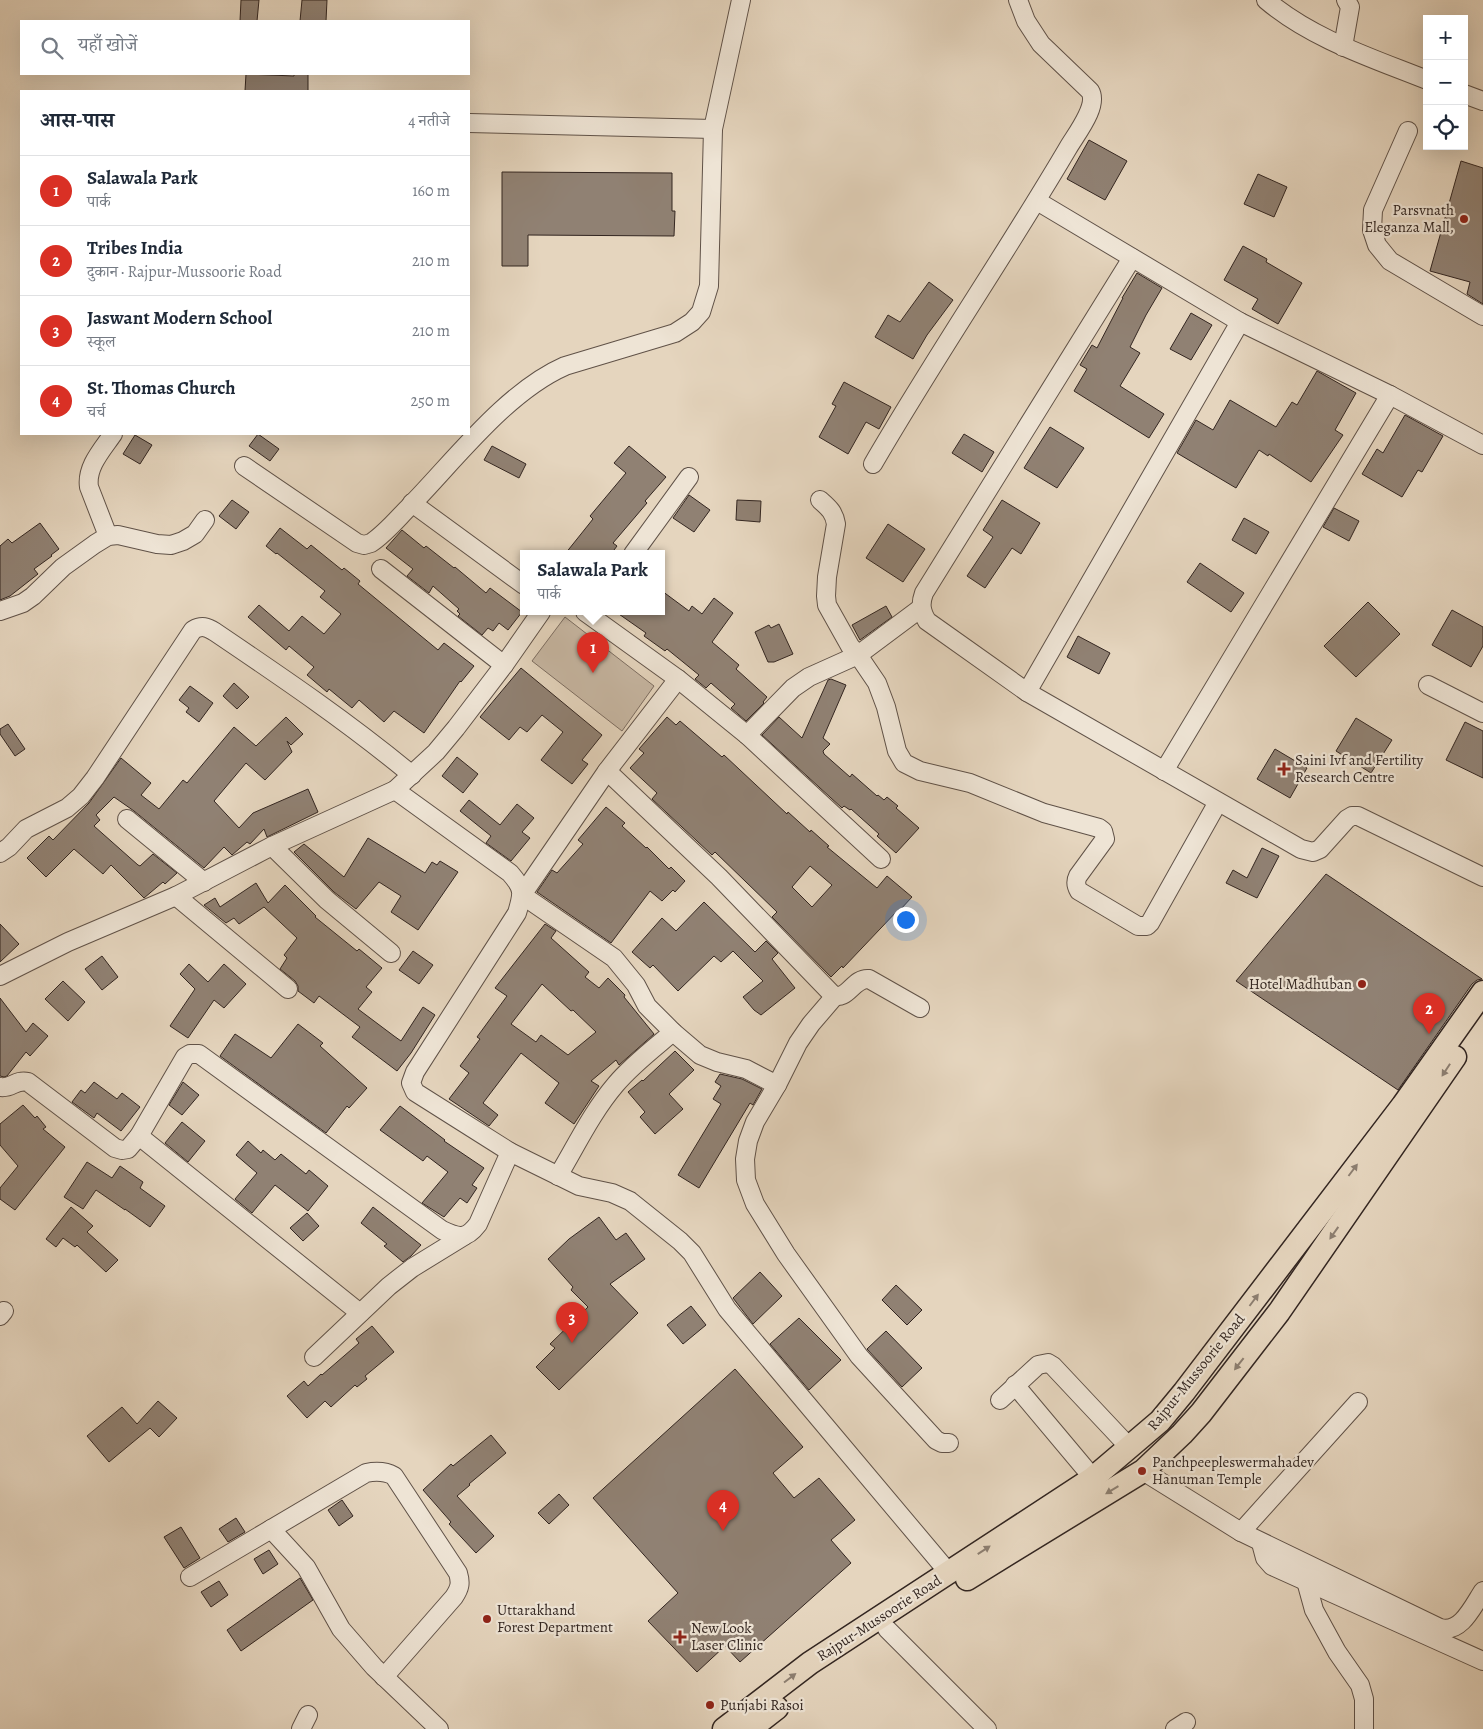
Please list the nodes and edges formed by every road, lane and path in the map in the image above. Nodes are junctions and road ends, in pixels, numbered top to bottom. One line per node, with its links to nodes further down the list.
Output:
1 (741, 0): 10 (street)
2 (1018, 0): 12 (street)
3 (1266, 0): 5 (street)
4 (1346, 0): 5 (street)
5 (1343, 47): 6 (street)
6 (1423, 78)
7 (1468, 96): 8 (street)
8 (1483, 102)
9 (470, 123): 10 (street)
10 (713, 129): 23 (street)
11 (1408, 131): 14 (street)
12 (1036, 201): 13 (street); 19 (street)
13 (1132, 258): 15 (street); 29 (street)
14 (1483, 316)
15 (1240, 322): 16 (street); 37 (street)
16 (1390, 395): 18 (street); 41 (street)
17 (112, 435): 25 (street)
18 (1483, 445)
19 (873, 464)
20 (244, 466): 23 (street)
21 (689, 477): 26 (street)
22 (820, 500): 33 (street)
23 (412, 504): 28 (street)
24 (205, 520): 25 (street)
25 (108, 536): 30 (street)
26 (636, 550)
27 (381, 569): 34 (street)
28 (520, 581)
29 (921, 608): 33 (street); 37 (street)
30 (0, 611)
31 (539, 615): 34 (street)
32 (592, 615): 35 (street)
33 (858, 655): 39 (street); 44 (street)
34 (504, 665): 42 (street)
35 (678, 679): 39 (street); 40 (street)
36 (1428, 685): 38 (street)
37 (1027, 692): 41 (street)
38 (1483, 713)
39 (747, 735): 48 (street)
40 (607, 770): 51 (street); 57 (street)
41 (1164, 771): 44 (street)
42 (412, 775): 43 (street); 47 (street)
43 (395, 790): 46 (street); 51 (street)
44 (1218, 802): 49 (street)
45 (127, 819): 50 (street)
46 (272, 846): 50 (street); 53 (street)
47 (0, 853)
48 (881, 859)
49 (1483, 877)
50 (204, 882): 52 (street)
51 (522, 895): 60 (street); 64 (street)
52 (176, 896): 54 (street); 55 (street)
53 (391, 954)
54 (0, 976)
55 (288, 989)
56 (1483, 992): 73 (main road, Rajpur-Mussoorie Road, one-way to 56)
57 (835, 996): 58 (street); 61 (street)
58 (920, 1008)
59 (1483, 1015): 74 (main road, Rajpur-Mussoorie Road, one-way to 74)
60 (672, 1032): 61 (street); 65 (street)
61 (776, 1085): 72 (street)
62 (0, 1087): 63 (street)
63 (139, 1136): 66 (street); 67 (street)
64 (510, 1152): 65 (street); 66 (street)
65 (558, 1176): 79 (street)
66 (464, 1236): 67 (street)
67 (360, 1314): 68 (street)
68 (314, 1357)
69 (1015, 1385): 70 (street); 73 (street); 75 (street)
70 (1000, 1400)
71 (1358, 1402): 77 (street)
72 (949, 1444)
73 (1130, 1448): 75 (main road, Rajpur-Mussoorie Road)
74 (1143, 1471): 77 (street); 83 (main road, Rajpur-Mussoorie Road, one-way to 83)
75 (1093, 1478): 79 (main road, Rajpur-Mussoorie Road, one-way to 75)
76 (271, 1529): 80 (street); 85 (street); 85 (street)
77 (1241, 1532): 78 (street)
78 (1261, 1543): 81 (street); 82 (street)
79 (949, 1573): 87 (main road, Rajpur-Mussoorie Road, one-way to 79)
80 (190, 1577)
81 (1306, 1581): 84 (street); 90 (street)
82 (1483, 1591)
83 (887, 1629): 88 (main road, Rajpur-Mussoorie Road); 89 (street)
84 (1483, 1661)
85 (384, 1677): 86 (street)
86 (439, 1729)
87 (724, 1729)
88 (750, 1729)
89 (987, 1729)
90 (1364, 1729)

